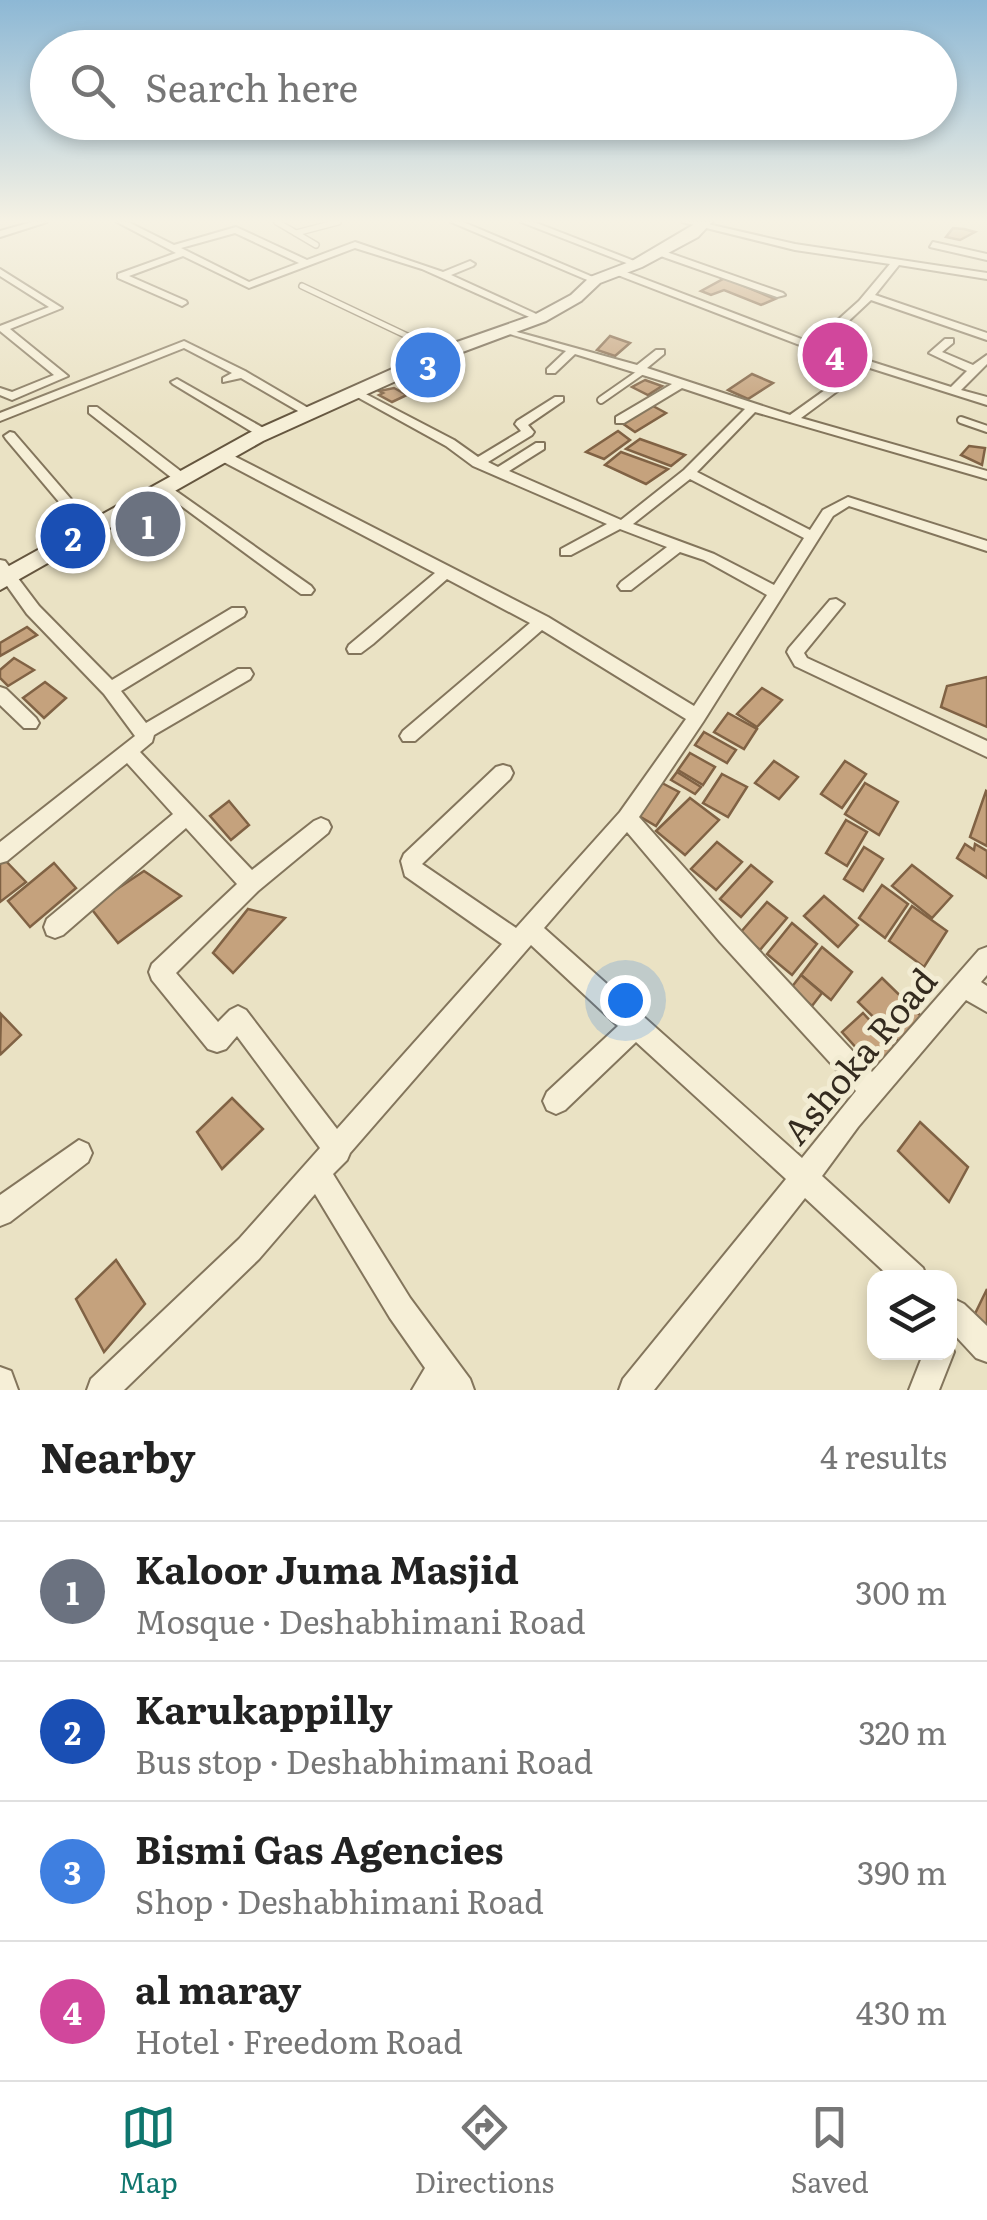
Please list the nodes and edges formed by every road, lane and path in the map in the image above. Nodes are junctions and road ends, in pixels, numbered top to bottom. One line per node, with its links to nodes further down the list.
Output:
1 (24, 287): 30 (street)
2 (146, 287): 11 (street)
3 (304, 287): 19 (lane)
4 (469, 287): 12 (street)
5 (587, 287): 12 (street)
6 (672, 287): 16 (street)
7 (757, 287): 9 (street)
8 (876, 287): 10 (street)
9 (780, 295)
10 (868, 296): 14 (street); 16 (street)
11 (182, 303)
12 (540, 318): 13 (street)
13 (506, 330): 17 (street); 19 (street)
14 (987, 337)
15 (949, 342): 22 (street)
16 (814, 347): 29 (street)
17 (574, 349): 21 (street); 23 (street)
18 (660, 352): 21 (street)
19 (443, 353): 31 (street)
20 (987, 358): 22 (street)
21 (641, 369): 28 (street); 33 (lane)
22 (974, 370): 29 (street)
23 (551, 371)
24 (241, 373): 25 (street); 37 (street); 38 (street)
25 (227, 380)
26 (176, 382): 43 (street)
27 (843, 382): 39 (street)
28 (682, 383): 35 (street); 40 (street)
29 (953, 390): 34 (street)
30 (0, 391)
31 (356, 393): 37 (street); 47 (street)
32 (559, 399): 47 (street)
33 (601, 400)
34 (987, 401)
35 (753, 408): 39 (street); 49 (street)
36 (93, 410): 51 (street)
37 (310, 412): 43 (street)
38 (0, 419): 44 (street)
39 (792, 419): 50 (street)
40 (620, 420)
41 (961, 420): 42 (lane)
42 (987, 429)
43 (263, 434): 46 (street)
44 (5, 438): 53 (street)
45 (540, 446): 48 (street)
46 (222, 456): 51 (street); 58 (street)
47 (478, 462): 48 (street)
48 (499, 472): 52 (street)
49 (690, 473): 52 (street); 54 (street)
50 (987, 475)
51 (174, 483): 53 (street); 61 (street)
52 (621, 524): 55 (street); 57 (street)
53 (91, 531): 59 (street)
54 (813, 537): 56 (street); 62 (street)
55 (678, 546): 60 (street); 62 (street)
56 (987, 546)
57 (566, 552)
58 (446, 573): 65 (street); 66 (street)
59 (2, 575): 68 (street)
60 (626, 586)
61 (306, 590)
62 (776, 594): 70 (street)
63 (836, 604): 74 (street)
64 (238, 612): 68 (street)
65 (542, 622): 70 (street); 73 (street)
66 (355, 649)
67 (244, 674): 72 (street)
68 (110, 690): 72 (street)
69 (0, 694): 71 (street)
70 (697, 717): 78 (street)
71 (30, 723)
72 (143, 733): 75 (street)
73 (409, 736)
74 (987, 749)
75 (128, 752): 77 (street); 80 (street)
76 (504, 772): 83 (street)
77 (186, 815): 81 (street); 82 (street)
78 (627, 818): 83 (street); 88 (street)
79 (321, 828): 81 (street)
80 (0, 854)
81 (251, 884): 90 (street)
82 (56, 927)
83 (526, 937): 87 (street); 90 (street)
84 (987, 958): 85 (street, Ashoka Road)
85 (964, 985): 86 (street); 88 (street, Ashoka Road)
86 (987, 1000)
87 (635, 1026): 89 (street); 93 (street)
88 (874, 1090): 93 (street, Ashoka Road)
89 (556, 1100)
90 (338, 1151): 92 (street)
91 (79, 1153): 94 (street)
92 (318, 1174): 100 (street); 102 (street)
93 (804, 1178): 95 (street, Ashoka Road); 103 (street)
94 (3, 1201)
95 (905, 1270)
96 (957, 1321): 97 (street)
97 (987, 1347)
98 (936, 1360): 104 (street)
99 (0, 1382): 101 (street)
100 (443, 1383)
101 (4, 1390)
102 (102, 1390)
103 (634, 1390)
104 (924, 1390)

